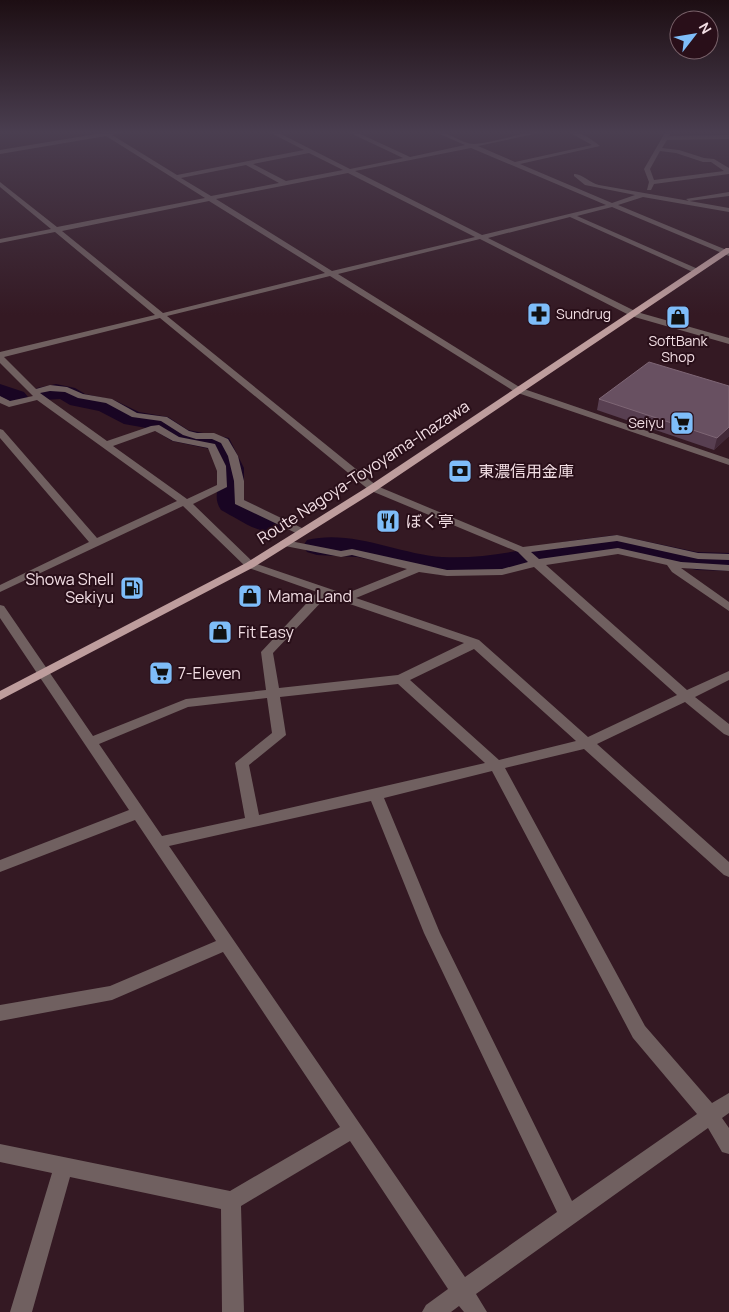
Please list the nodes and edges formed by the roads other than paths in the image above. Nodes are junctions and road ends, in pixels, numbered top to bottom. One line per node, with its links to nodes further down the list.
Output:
1 (10, 192): 15 (street)
2 (201, 192): 10 (street)
3 (245, 192): 10 (street)
4 (393, 192): 16 (street)
5 (579, 192): 12 (street)
6 (628, 192): 9 (street)
7 (646, 192): 9 (street)
8 (729, 194): 11 (street)
9 (644, 195): 11 (street); 12 (street)
10 (212, 199): 15 (street); 20 (street)
11 (686, 202): 13 (street)
12 (612, 205): 14 (street); 18 (street)
13 (729, 210)
14 (570, 215): 16 (street); 19 (street)
15 (57, 230): 17 (street); 22 (street)
16 (482, 237): 20 (street); 21 (street)
17 (0, 241)
18 (727, 252): 19 (main road, Route Nagoya-Toyoyama-Inazawa)
19 (695, 271): 21 (main road, Route Nagoya-Toyoyama-Inazawa)
20 (332, 274): 22 (street); 25 (street)
21 (634, 314): 23 (street); 25 (main road, Route Nagoya-Toyoyama-Inazawa)
22 (162, 316): 24 (street); 31 (street)
23 (729, 341)
24 (0, 356): 26 (street)
25 (518, 390): 30 (street); 31 (main road, Route Nagoya-Toyoyama-Inazawa)
26 (36, 395): 27 (street); 29 (street); 33 (street)
27 (3, 404)
28 (0, 432): 34 (street)
29 (106, 445): 32 (street); 32 (street)
30 (729, 462)
31 (373, 488): 33 (main road, Route Nagoya-Toyoyama-Inazawa); 36 (street)
32 (185, 502): 34 (street); 39 (street)
33 (302, 532): 35 (main road, Route Nagoya-Toyoyama-Inazawa)
34 (95, 543): 42 (street)
35 (285, 544): 39 (main road, Route Nagoya-Toyoyama-Inazawa); 40 (street)
36 (529, 557): 37 (street); 38 (street); 40 (street); 53 (street)
37 (729, 557)
38 (671, 563): 41 (street); 45 (street)
39 (250, 565): 43 (street); 48 (main road, Route Nagoya-Toyoyama-Inazawa)
40 (418, 568): 44 (street)
41 (729, 568)
42 (0, 589)
43 (325, 591): 44 (street); 51 (street)
44 (345, 598): 47 (street)
45 (729, 608)
46 (0, 609): 48 (street)
47 (475, 643): 50 (street); 56 (street)
48 (44, 674): 52 (main road, Route Nagoya-Toyoyama-Inazawa); 55 (street)
49 (729, 675): 53 (street)
50 (402, 679): 51 (street); 57 (street)
51 (272, 694): 55 (street); 60 (street)
52 (0, 696)
53 (686, 696): 54 (street); 56 (street)
54 (729, 731)
55 (90, 742): 59 (street)
56 (588, 744): 57 (street); 63 (street)
57 (496, 765): 58 (street); 67 (street)
58 (376, 795): 60 (street); 73 (street)
59 (137, 813): 61 (street); 62 (street)
60 (253, 821): 61 (street)
61 (158, 843): 64 (street)
62 (0, 866)
63 (729, 871)
64 (227, 943): 65 (street); 68 (street)
65 (0, 1013)
66 (729, 1102): 67 (street)
67 (710, 1115): 69 (street); 73 (street)
68 (353, 1129): 72 (street); 74 (street)
69 (729, 1145)
70 (0, 1153): 71 (street)
71 (64, 1166): 72 (street); 75 (street)
72 (231, 1201): 76 (street)
73 (569, 1216): 74 (street)
74 (463, 1290): 77 (street); 78 (street)
75 (21, 1312)
76 (233, 1312)
77 (433, 1312)
78 (476, 1312)

